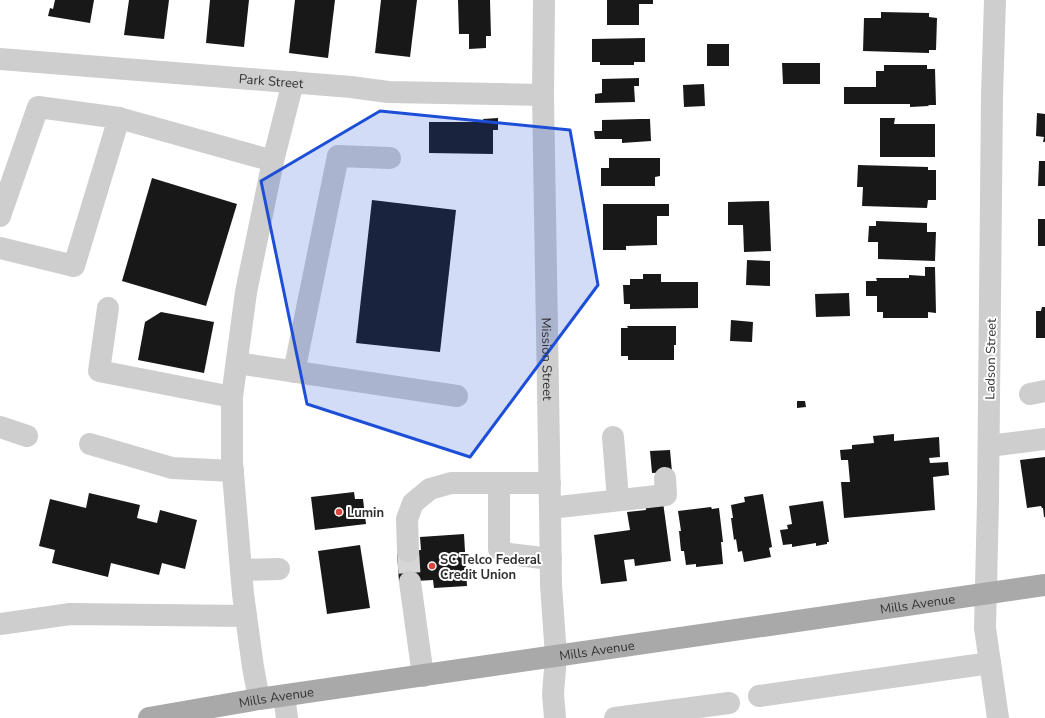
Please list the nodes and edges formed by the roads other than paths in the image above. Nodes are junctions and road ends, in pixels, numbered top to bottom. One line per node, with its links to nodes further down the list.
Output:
1 (544, 0): 5 (street, Mission Street)
2 (995, 0): 21 (street, Ladson Street)
3 (0, 58): 4 (street, Park Street)
4 (293, 82): 5 (street, Park Street); 8 (street)
5 (544, 95): 25 (street, Mission Street)
6 (119, 118): 8 (street); 9 (street); 10 (street)
7 (390, 158): 13 (street)
8 (273, 161): 12 (street)
9 (0, 216)
10 (0, 248)
11 (108, 308): 15 (street)
12 (236, 363): 13 (street); 15 (street)
13 (294, 372): 14 (street)
14 (457, 396)
15 (232, 397): 22 (street)
16 (0, 428): 17 (street)
17 (27, 436)
18 (614, 437): 26 (street)
19 (1045, 439): 21 (street)
20 (90, 444): 22 (street)
21 (989, 446): 34 (street, Ladson Street)
22 (232, 470): 31 (street)
23 (665, 478): 26 (street)
24 (499, 483): 25 (street); 28 (street); 29 (street)
25 (550, 483): 27 (street, Mission Street)
26 (618, 499): 27 (street)
27 (550, 508): 29 (street, Mission Street)
28 (408, 551)
29 (551, 559): 37 (street, Mission Street)
30 (279, 569): 31 (street)
31 (241, 570): 35 (street)
32 (410, 582): 39 (street)
33 (1045, 585): 34 (main road, Mills Avenue)
34 (986, 594): 37 (main road, Mills Avenue); 38 (street, Ladson Street)
35 (246, 616): 36 (street); 42 (street)
36 (0, 624)
37 (556, 656): 39 (main road, Mills Avenue); 47 (street, Mission Street)
38 (990, 663): 41 (street); 49 (street, Ladson Street)
39 (423, 676): 40 (main road, Mills Avenue)
40 (284, 696): 42 (main road, Mills Avenue); 46 (street)
41 (760, 696)
42 (259, 699): 44 (main road, Mills Avenue)
43 (729, 703): 48 (street)
44 (229, 711): 45 (main road, Mills Avenue)
45 (149, 718)
46 (287, 718)
47 (555, 718)
48 (616, 718)
49 (998, 718)

